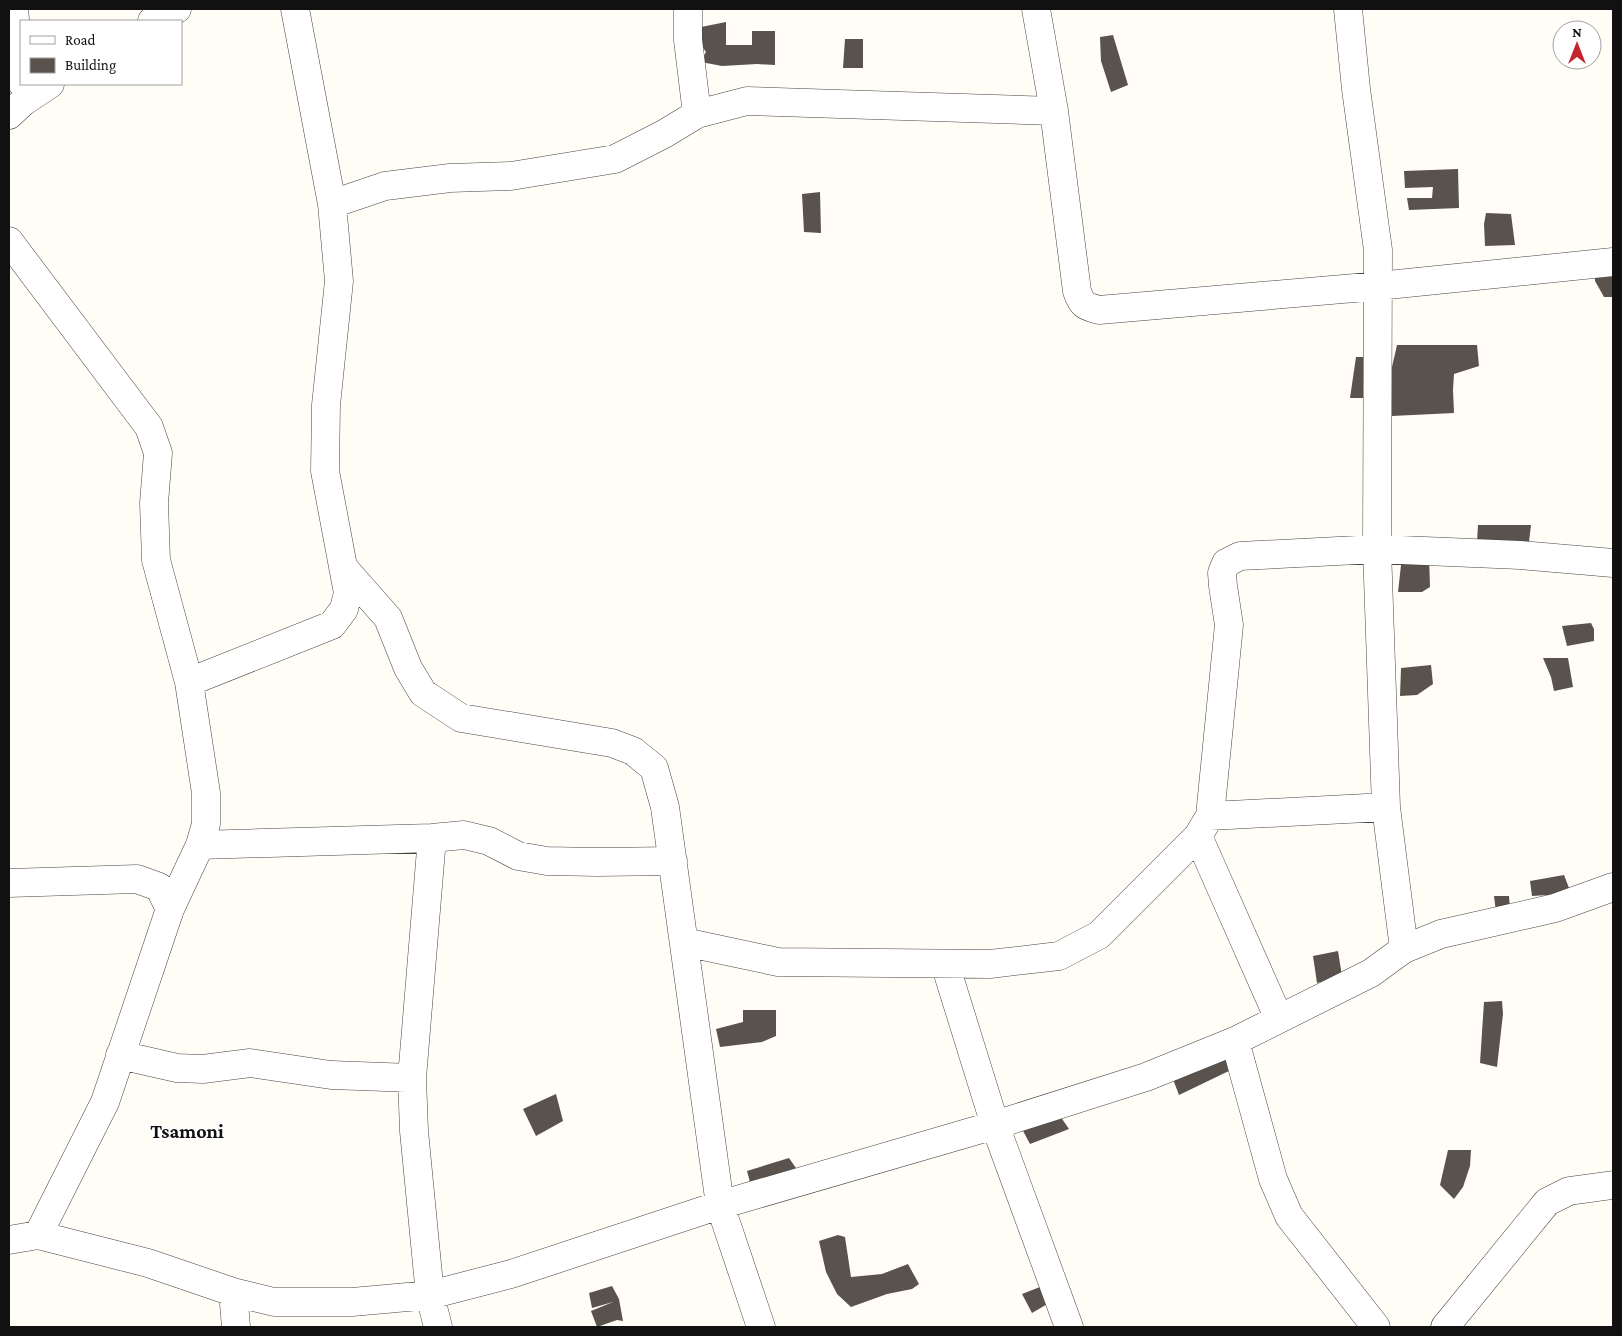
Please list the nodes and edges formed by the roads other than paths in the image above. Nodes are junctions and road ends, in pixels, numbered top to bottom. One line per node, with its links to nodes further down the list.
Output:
1 (14, 9): 9 (street)
2 (177, 9): 7 (street)
3 (295, 9): 12 (street)
4 (688, 9): 11 (street)
5 (1036, 9): 10 (street)
6 (1348, 9): 15 (street)
7 (154, 20)
8 (47, 85): 9 (street)
9 (19, 96)
10 (1054, 111): 11 (street); 15 (street)
11 (697, 114): 12 (street)
12 (332, 204): 18 (street)
13 (9, 241): 19 (street)
14 (1613, 262): 15 (street)
15 (1378, 286): 16 (street)
16 (1377, 549): 17 (street); 20 (street); 21 (street)
17 (1613, 563)
18 (342, 567): 19 (street); 24 (street)
19 (189, 682): 23 (street)
20 (1386, 807): 21 (street); 29 (street)
21 (1204, 826): 30 (street); 31 (street)
22 (432, 838): 23 (street); 24 (street); 34 (street)
23 (200, 845): 27 (street)
24 (673, 861): 28 (street)
25 (9, 883): 27 (street)
26 (1613, 887): 29 (street)
27 (170, 909): 33 (street)
28 (684, 942): 30 (street); 37 (street)
29 (1404, 950): 31 (street)
30 (945, 964): 35 (street)
31 (1279, 1019): 32 (street)
32 (1235, 1041): 35 (street); 46 (street)
33 (120, 1055): 34 (street); 38 (street)
34 (412, 1078): 41 (street)
35 (995, 1126): 37 (street); 45 (street)
36 (1613, 1185): 47 (street)
37 (720, 1205): 41 (street); 44 (street)
38 (38, 1235): 39 (street); 40 (street)
39 (9, 1240)
40 (233, 1292): 41 (street); 42 (street)
41 (430, 1295): 43 (street)
42 (236, 1327)
43 (438, 1327)
44 (760, 1327)
45 (1069, 1327)
46 (1376, 1327)
47 (1445, 1327)

